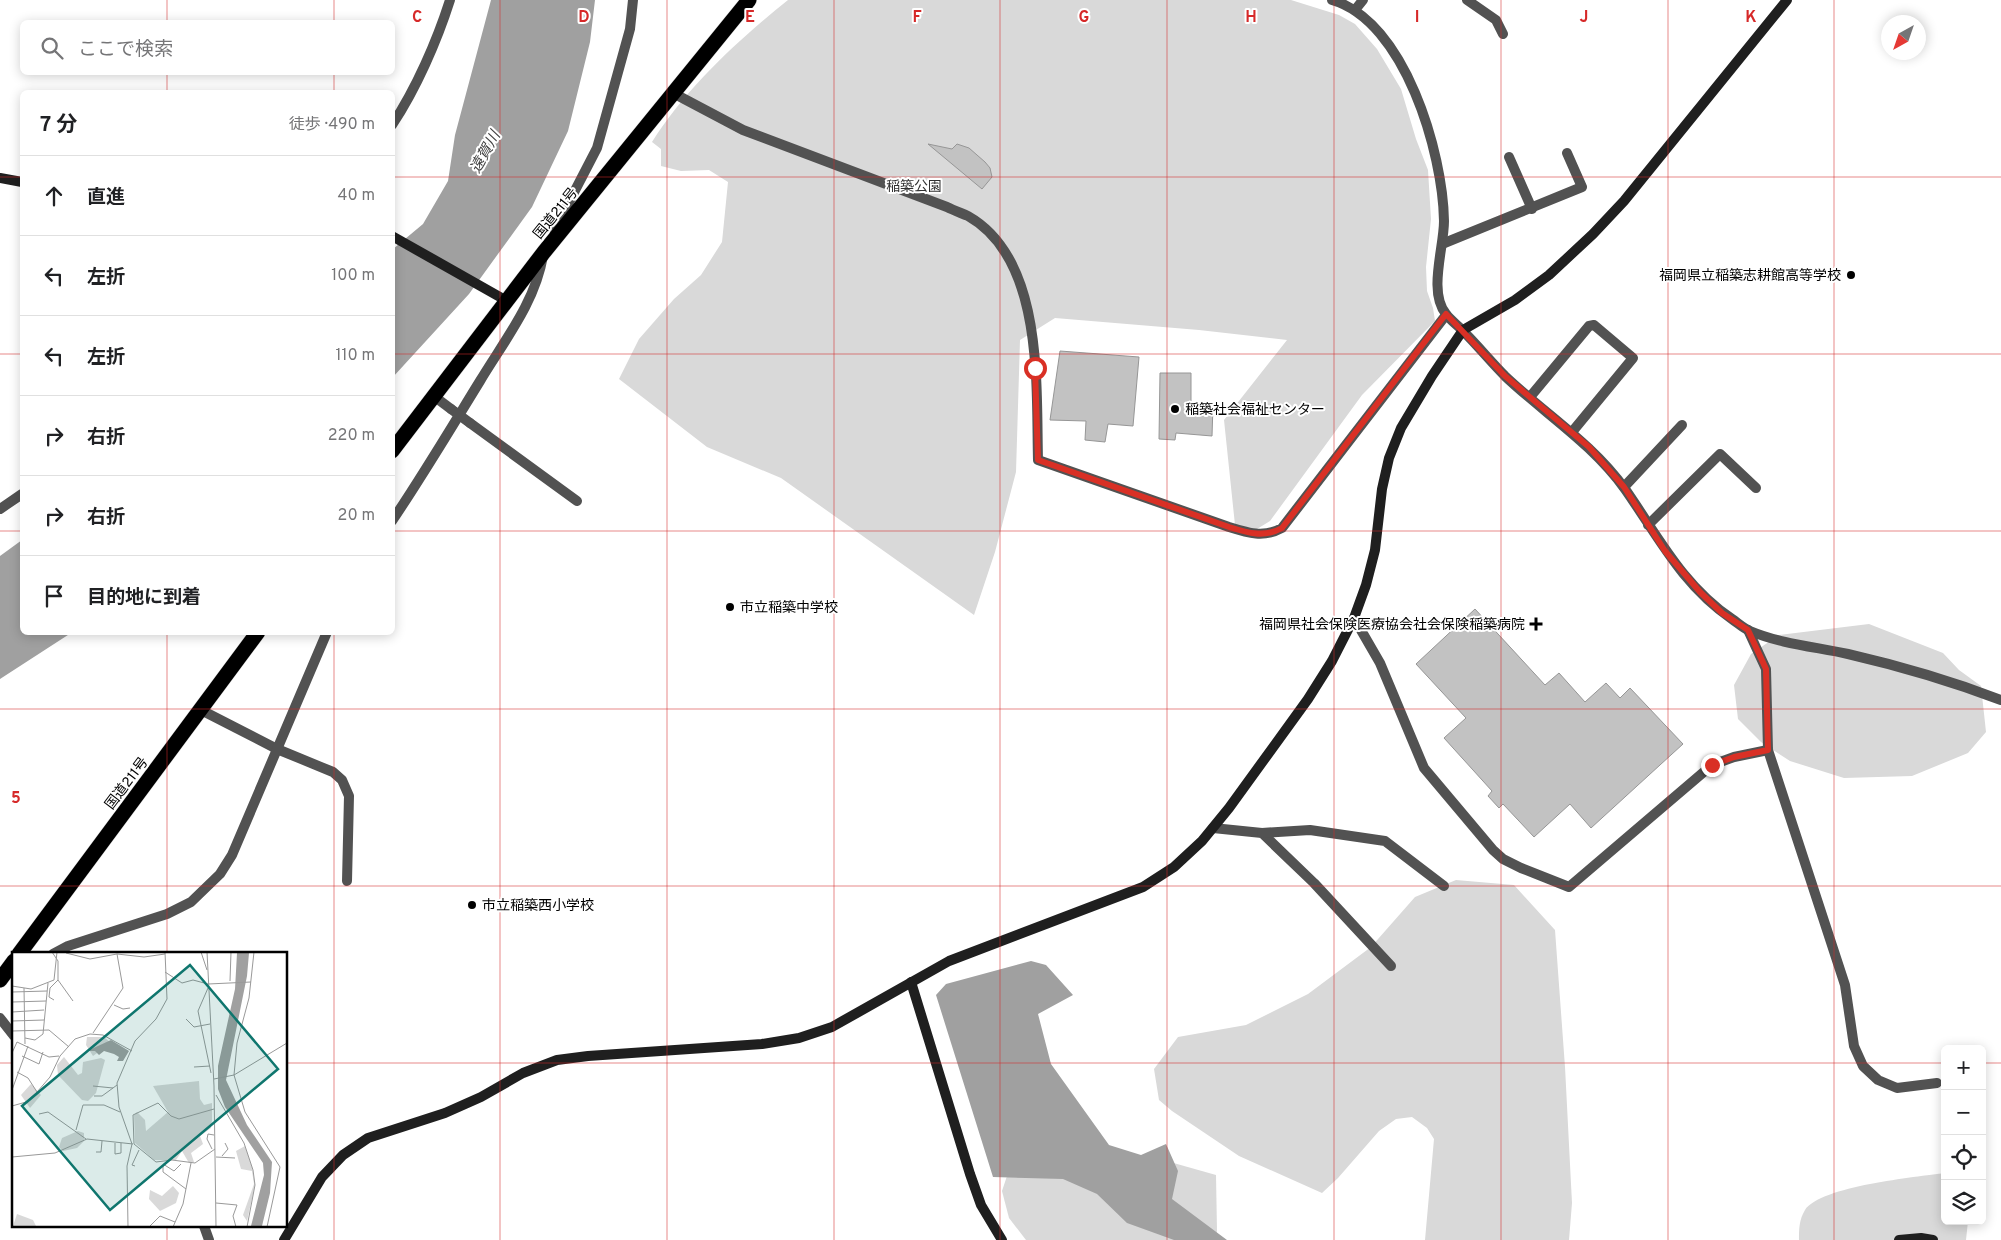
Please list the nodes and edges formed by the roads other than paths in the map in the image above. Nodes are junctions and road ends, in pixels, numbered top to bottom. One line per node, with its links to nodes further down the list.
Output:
1 (450, 0): 11 (street)
2 (633, 0): 19 (street)
3 (749, 0): 10 (highway, 国道211号)
4 (1332, 0): 8 (street)
5 (1364, 0): 8 (street)
6 (1467, 0): 9 (street)
7 (1787, 0): 22 (street)
8 (1355, 10): 18 (street)
9 (1503, 34)
10 (673, 92): 19 (highway, 国道211号); 21 (street)
11 (395, 121)
12 (1567, 153): 16 (street)
13 (1509, 157): 16 (street)
14 (0, 178): 15 (street)
15 (20, 182)
16 (1532, 208): 18 (street)
17 (395, 238): 20 (street)
18 (1442, 244): 21 (street)
19 (544, 252): 20 (highway, 国道211号); 33 (street)
20 (501, 297): 23 (highway, 国道211号)
21 (1446, 314): 22 (street)
22 (1463, 330): 24 (street); 35 (street)
23 (435, 397): 27 (highway, 国道211号); 31 (street, bridge)
24 (1530, 397): 26 (street); 26 (street)
25 (1682, 425): 28 (street)
26 (1572, 432): 28 (street)
27 (395, 447)
28 (1624, 487): 34 (street)
29 (1756, 488): 34 (street)
30 (20, 495): 32 (street)
31 (576, 501)
32 (0, 509)
33 (395, 517)
34 (1648, 525): 36 (street)
35 (1354, 618): 42 (street); 43 (street)
36 (1748, 630): 39 (street); 42 (street)
37 (256, 635): 40 (highway, 国道211号)
38 (326, 635): 41 (street)
39 (2001, 700)
40 (201, 710): 41 (street); 47 (highway, 国道211号)
41 (277, 750): 45 (street); 48 (street)
42 (1768, 750): 56 (street)
43 (1213, 828): 44 (street); 53 (street)
44 (1262, 833): 46 (street); 50 (street)
45 (347, 881)
46 (1444, 886)
47 (20, 952)
48 (57, 952)
49 (12, 964): 52 (highway)
50 (1391, 966)
51 (12, 977): 52 (street)
52 (0, 982)
53 (911, 982): 59 (street); 60 (street)
54 (0, 1018): 55 (street)
55 (12, 1033)
56 (1937, 1083)
57 (205, 1228): 58 (street)
58 (209, 1240)
59 (284, 1240)
60 (1002, 1240)
61 (1900, 1240): 62 (street)
62 (1932, 1240)

